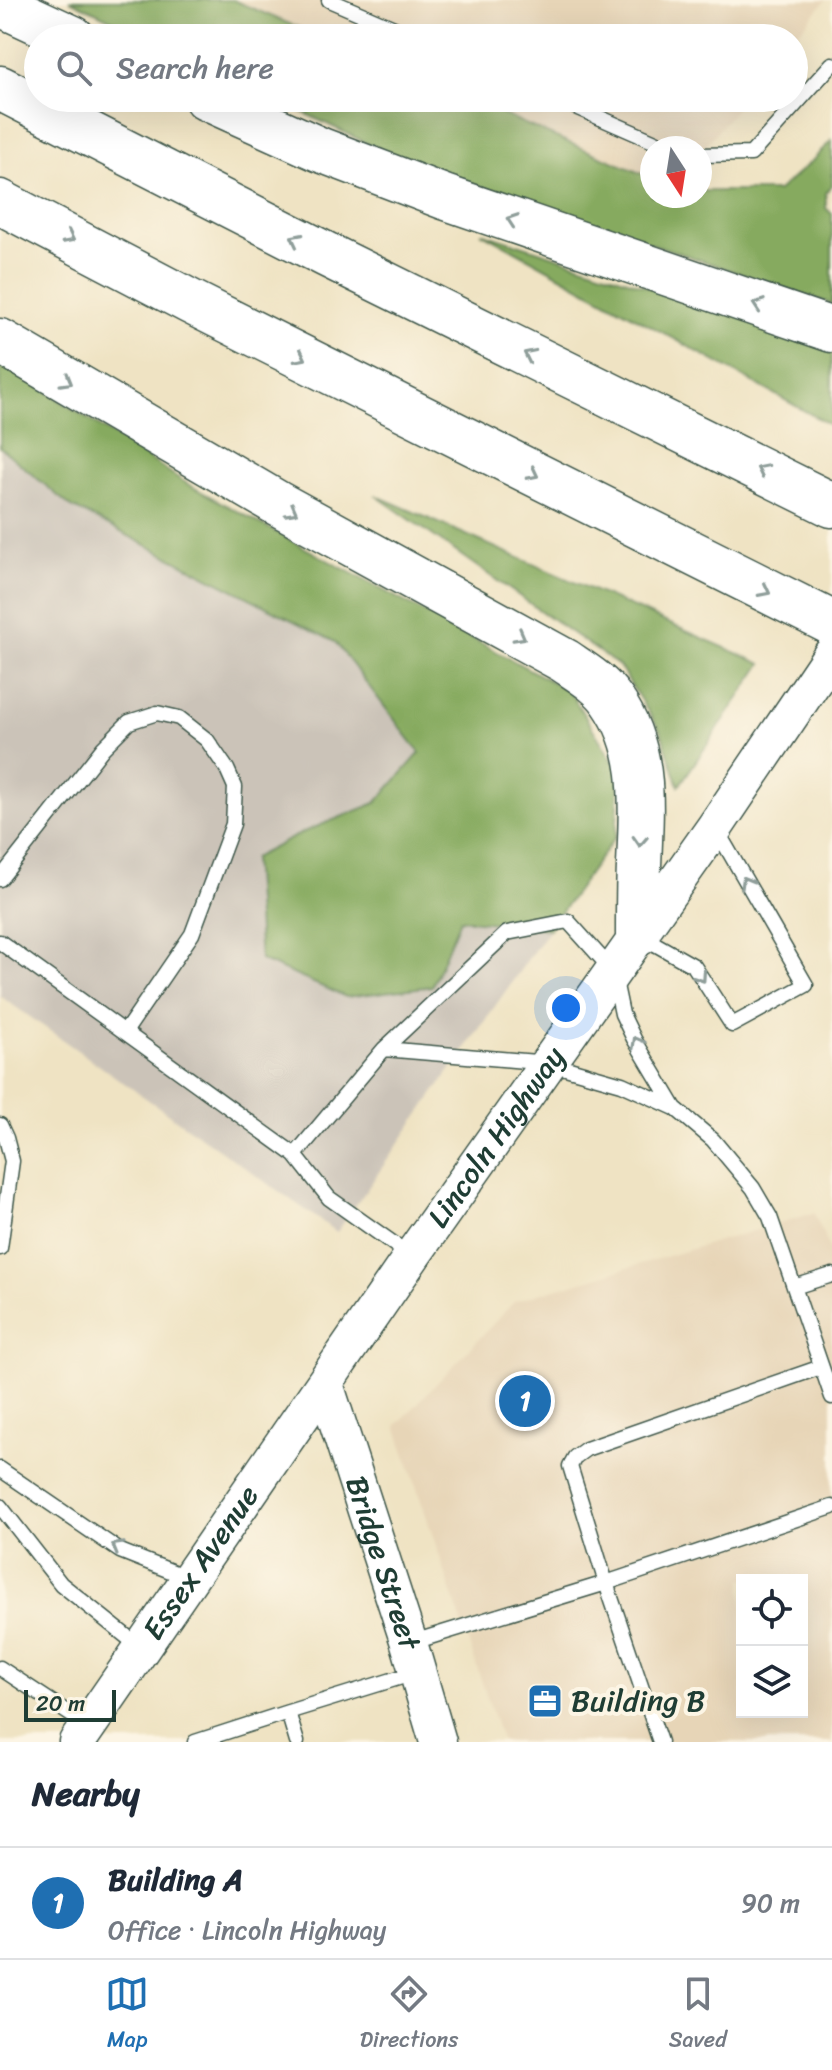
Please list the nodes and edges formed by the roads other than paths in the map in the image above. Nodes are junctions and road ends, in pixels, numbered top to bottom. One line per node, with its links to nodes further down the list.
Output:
1 (329, 0): 4 (lane)
2 (0, 4): 3 (highway)
3 (43, 24)
4 (385, 24)
5 (832, 64): 7 (lane)
6 (0, 88): 8 (highway, one-way to 6)
7 (808, 91)
8 (24, 100)
9 (47, 112): 18 (highway, one-way to 9)
10 (237, 112): 16 (highway, one-way to 10)
11 (587, 112): 13 (lane)
12 (789, 112): 14 (lane)
13 (642, 136)
14 (712, 155)
15 (0, 202): 19 (highway, one-way to 19)
16 (832, 330)
17 (0, 341): 23 (highway, one-way to 23)
18 (832, 505)
19 (819, 617)
20 (832, 654): 21 (street, Lincoln Highway)
21 (715, 827): 23 (street, Lincoln Highway); 23 (lane, one-way to 21)
22 (0, 879): 26 (lane)
23 (638, 934): 25 (street, Lincoln Highway)
24 (0, 942): 26 (lane)
25 (613, 971): 27 (lane); 28 (street, Lincoln Highway); 29 (lane, one-way to 25)
26 (125, 1032): 31 (lane)
27 (384, 1049): 28 (lane); 31 (lane)
28 (548, 1063): 29 (lane); 33 (street, Lincoln Highway)
29 (675, 1108): 35 (lane)
30 (0, 1125): 32 (lane)
31 (295, 1155): 33 (lane)
32 (0, 1248)
33 (412, 1256): 37 (street, Lincoln Highway)
34 (832, 1275): 35 (lane)
35 (794, 1287): 36 (lane)
36 (821, 1367): 38 (lane); 43 (lane)
37 (325, 1384): 42 (street, Essex Avenue); 45 (street, Bridge Street)
38 (832, 1397)
39 (0, 1469): 42 (lane, one-way to 39)
40 (0, 1506): 44 (lane)
41 (832, 1507): 43 (lane)
42 (189, 1578): 44 (street, Essex Avenue)
43 (606, 1583): 45 (lane); 52 (lane)
44 (141, 1648): 48 (street, Essex Avenue)
45 (414, 1658): 47 (lane); 51 (street, Bridge Street)
46 (0, 1668): 48 (lane)
47 (288, 1712): 49 (lane); 50 (lane)
48 (82, 1734)
49 (195, 1742)
50 (297, 1742)
51 (438, 1742)
52 (660, 1742)

